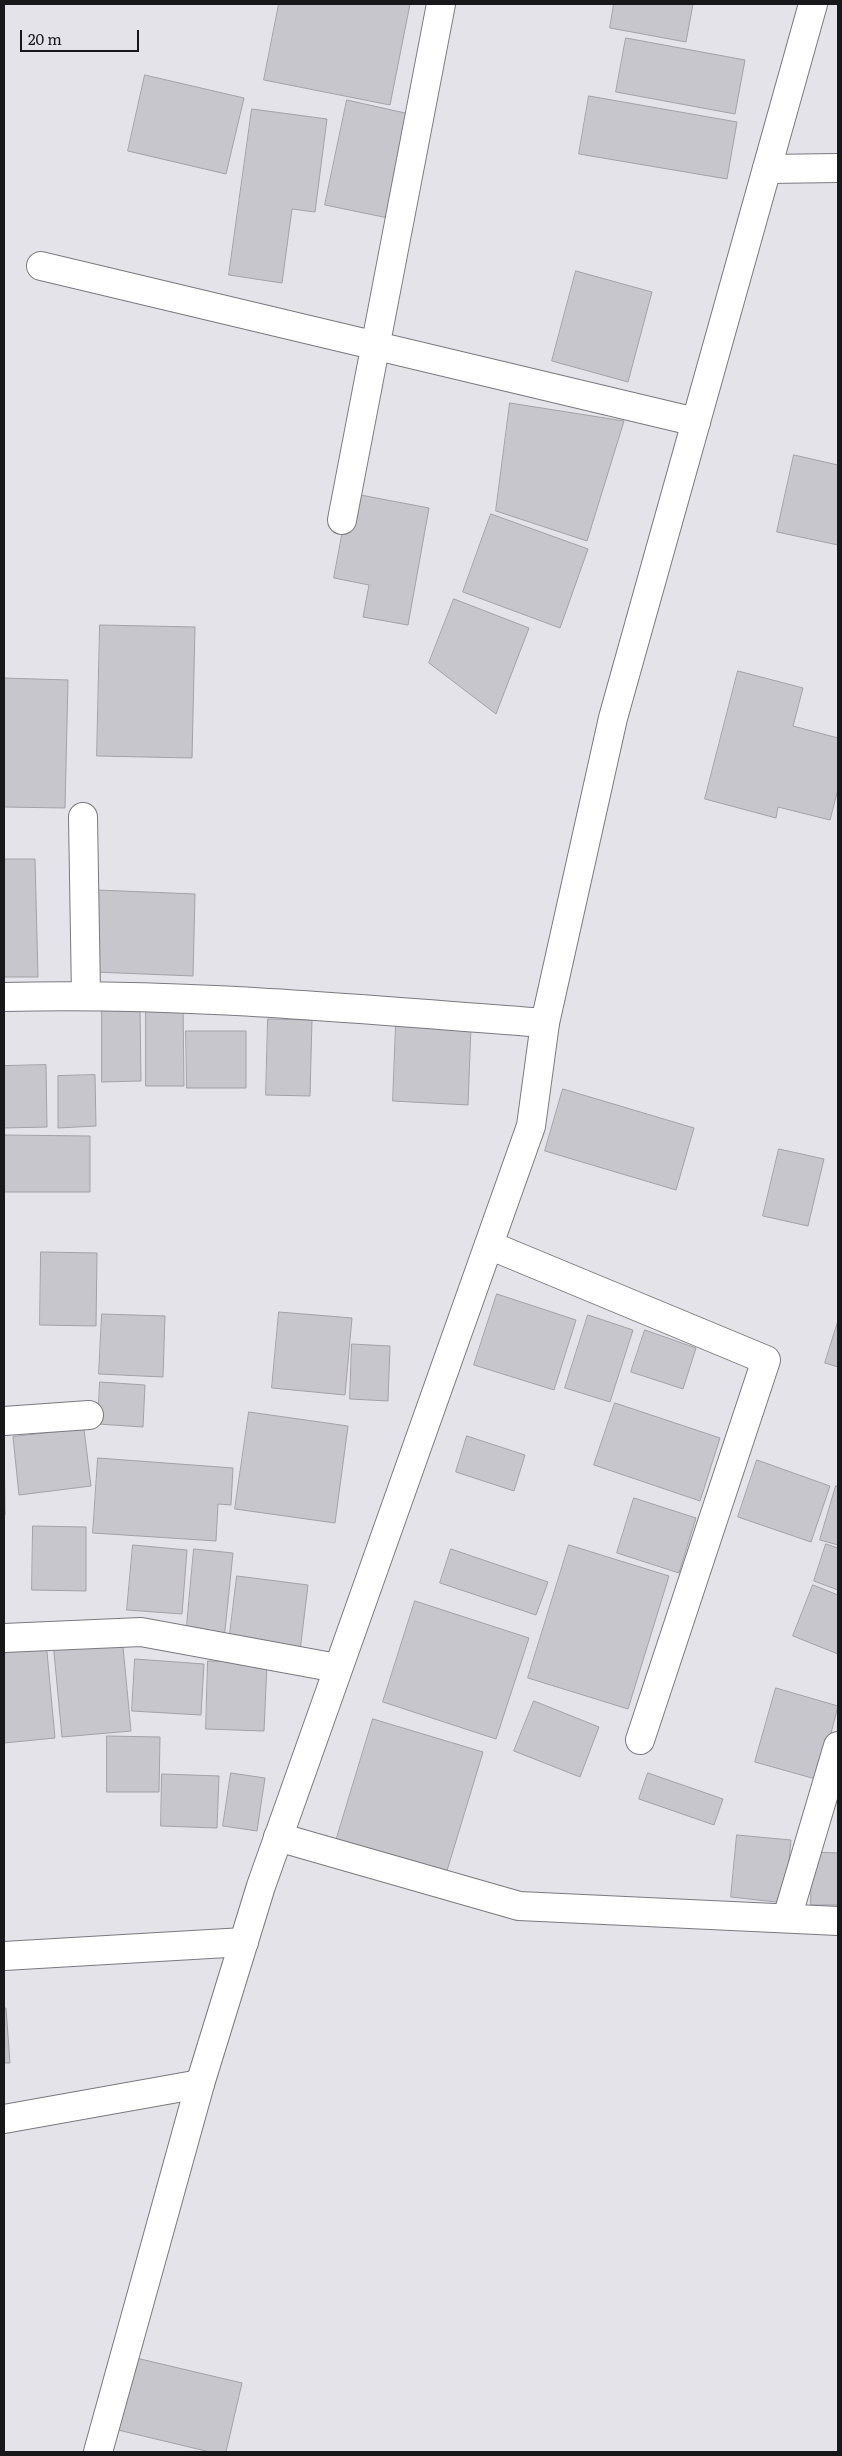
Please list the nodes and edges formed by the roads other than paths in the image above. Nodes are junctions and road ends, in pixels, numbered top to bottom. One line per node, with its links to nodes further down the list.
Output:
1 (441, 4): 6 (street)
2 (812, 4): 3 (street)
3 (766, 168): 4 (street); 7 (street)
4 (838, 168)
5 (41, 266): 6 (street)
6 (376, 346): 7 (street); 8 (street)
7 (696, 422): 12 (street)
8 (342, 520)
9 (83, 817): 10 (street)
10 (86, 995): 11 (street); 12 (street)
11 (4, 997)
12 (545, 1022): 13 (street)
13 (489, 1245): 17 (street); 18 (street)
14 (89, 1415): 15 (street)
15 (4, 1421)
16 (4, 1638): 17 (street)
17 (337, 1668): 20 (street)
18 (640, 1740)
19 (838, 1746): 21 (street)
20 (278, 1837): 21 (street); 23 (street)
21 (787, 1918): 22 (street)
22 (838, 1921)
23 (244, 1942): 24 (street); 25 (street)
24 (4, 1956)
25 (200, 2084): 26 (street); 27 (street)
26 (4, 2119)
27 (98, 2452)

